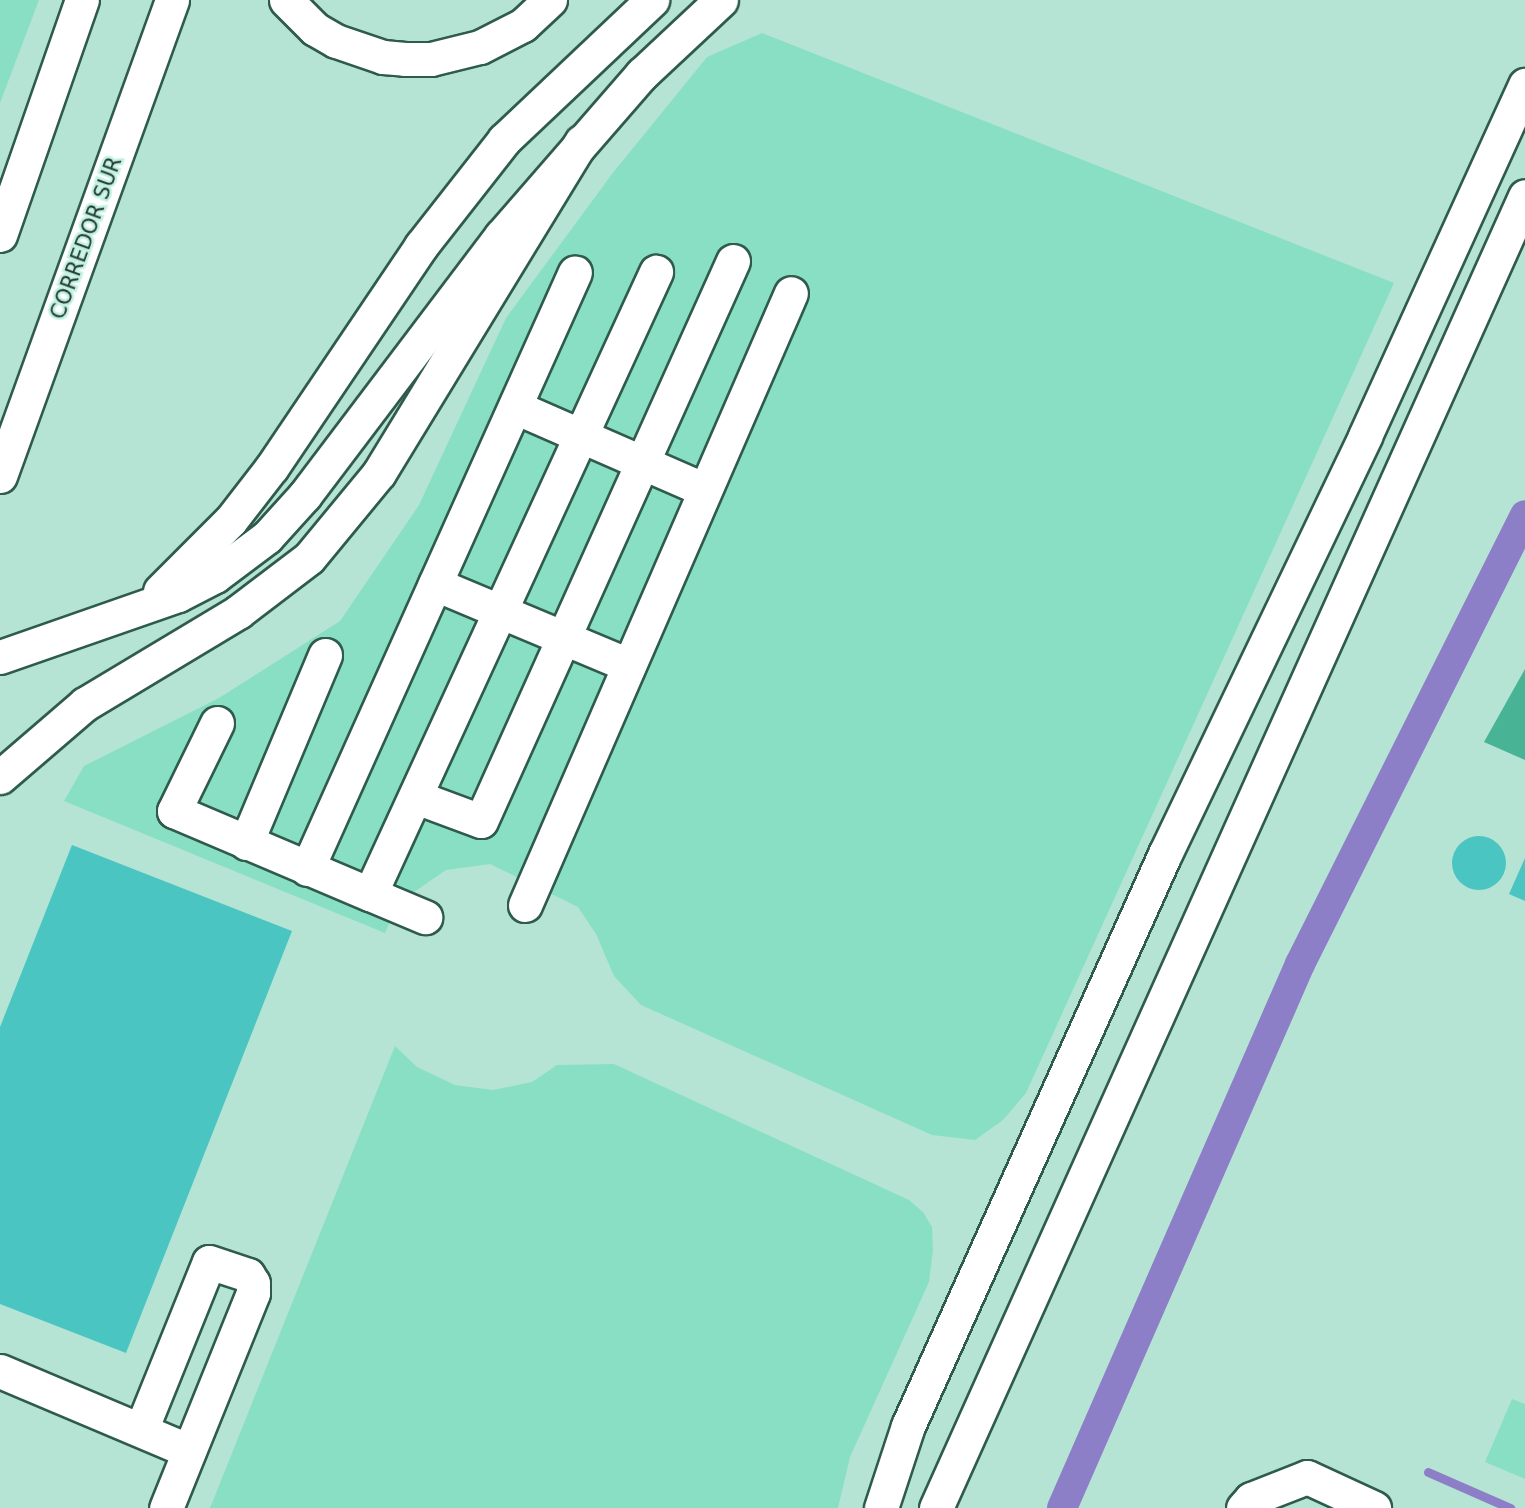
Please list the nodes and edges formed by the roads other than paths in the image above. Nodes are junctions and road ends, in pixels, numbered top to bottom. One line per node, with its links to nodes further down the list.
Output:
1 (81, 0): 10 (main road)
2 (172, 0): 20 (main road, CORREDOR SUR)
3 (286, 0): 4 (main road)
4 (550, 0)
5 (652, 0): 24 (main road)
6 (721, 0): 8 (main road)
7 (1525, 85): 16 (main road)
8 (581, 142): 24 (main road); 31 (main road)
9 (1525, 196): 11 (main road)
10 (0, 235)
11 (1500, 253): 16 (main road); 22 (main road)
12 (733, 261): 19 (main road)
13 (575, 272): 17 (main road)
14 (656, 272): 18 (main road)
15 (791, 293): 21 (main road)
16 (1400, 359): 22 (main road); 42 (main road)
17 (515, 407): 18 (main road); 23 (main road)
18 (580, 435): 19 (main road); 25 (main road)
19 (642, 463): 21 (main road); 26 (main road)
20 (0, 476)
21 (705, 490): 29 (main road)
22 (1383, 516): 43 (main road)
23 (435, 584): 25 (main road); 34 (main road)
24 (143, 607): 28 (main road)
25 (502, 610): 26 (main road); 32 (main road)
26 (564, 637): 29 (main road); 32 (main road)
27 (325, 655): 33 (main road)
28 (0, 657)
29 (629, 666): 36 (main road)
30 (217, 723): 33 (main road)
31 (0, 777)
32 (416, 797): 35 (main road)
33 (246, 843): 34 (main road)
34 (307, 869): 35 (main road)
35 (370, 894): 37 (main road)
36 (525, 905)
37 (425, 917)
38 (0, 1371): 39 (main road)
39 (141, 1430): 40 (main road); 40 (main road)
40 (189, 1451): 41 (main road)
41 (166, 1508)
42 (881, 1508)
43 (936, 1508)
44 (1243, 1508): 45 (main road)
45 (1374, 1508)

